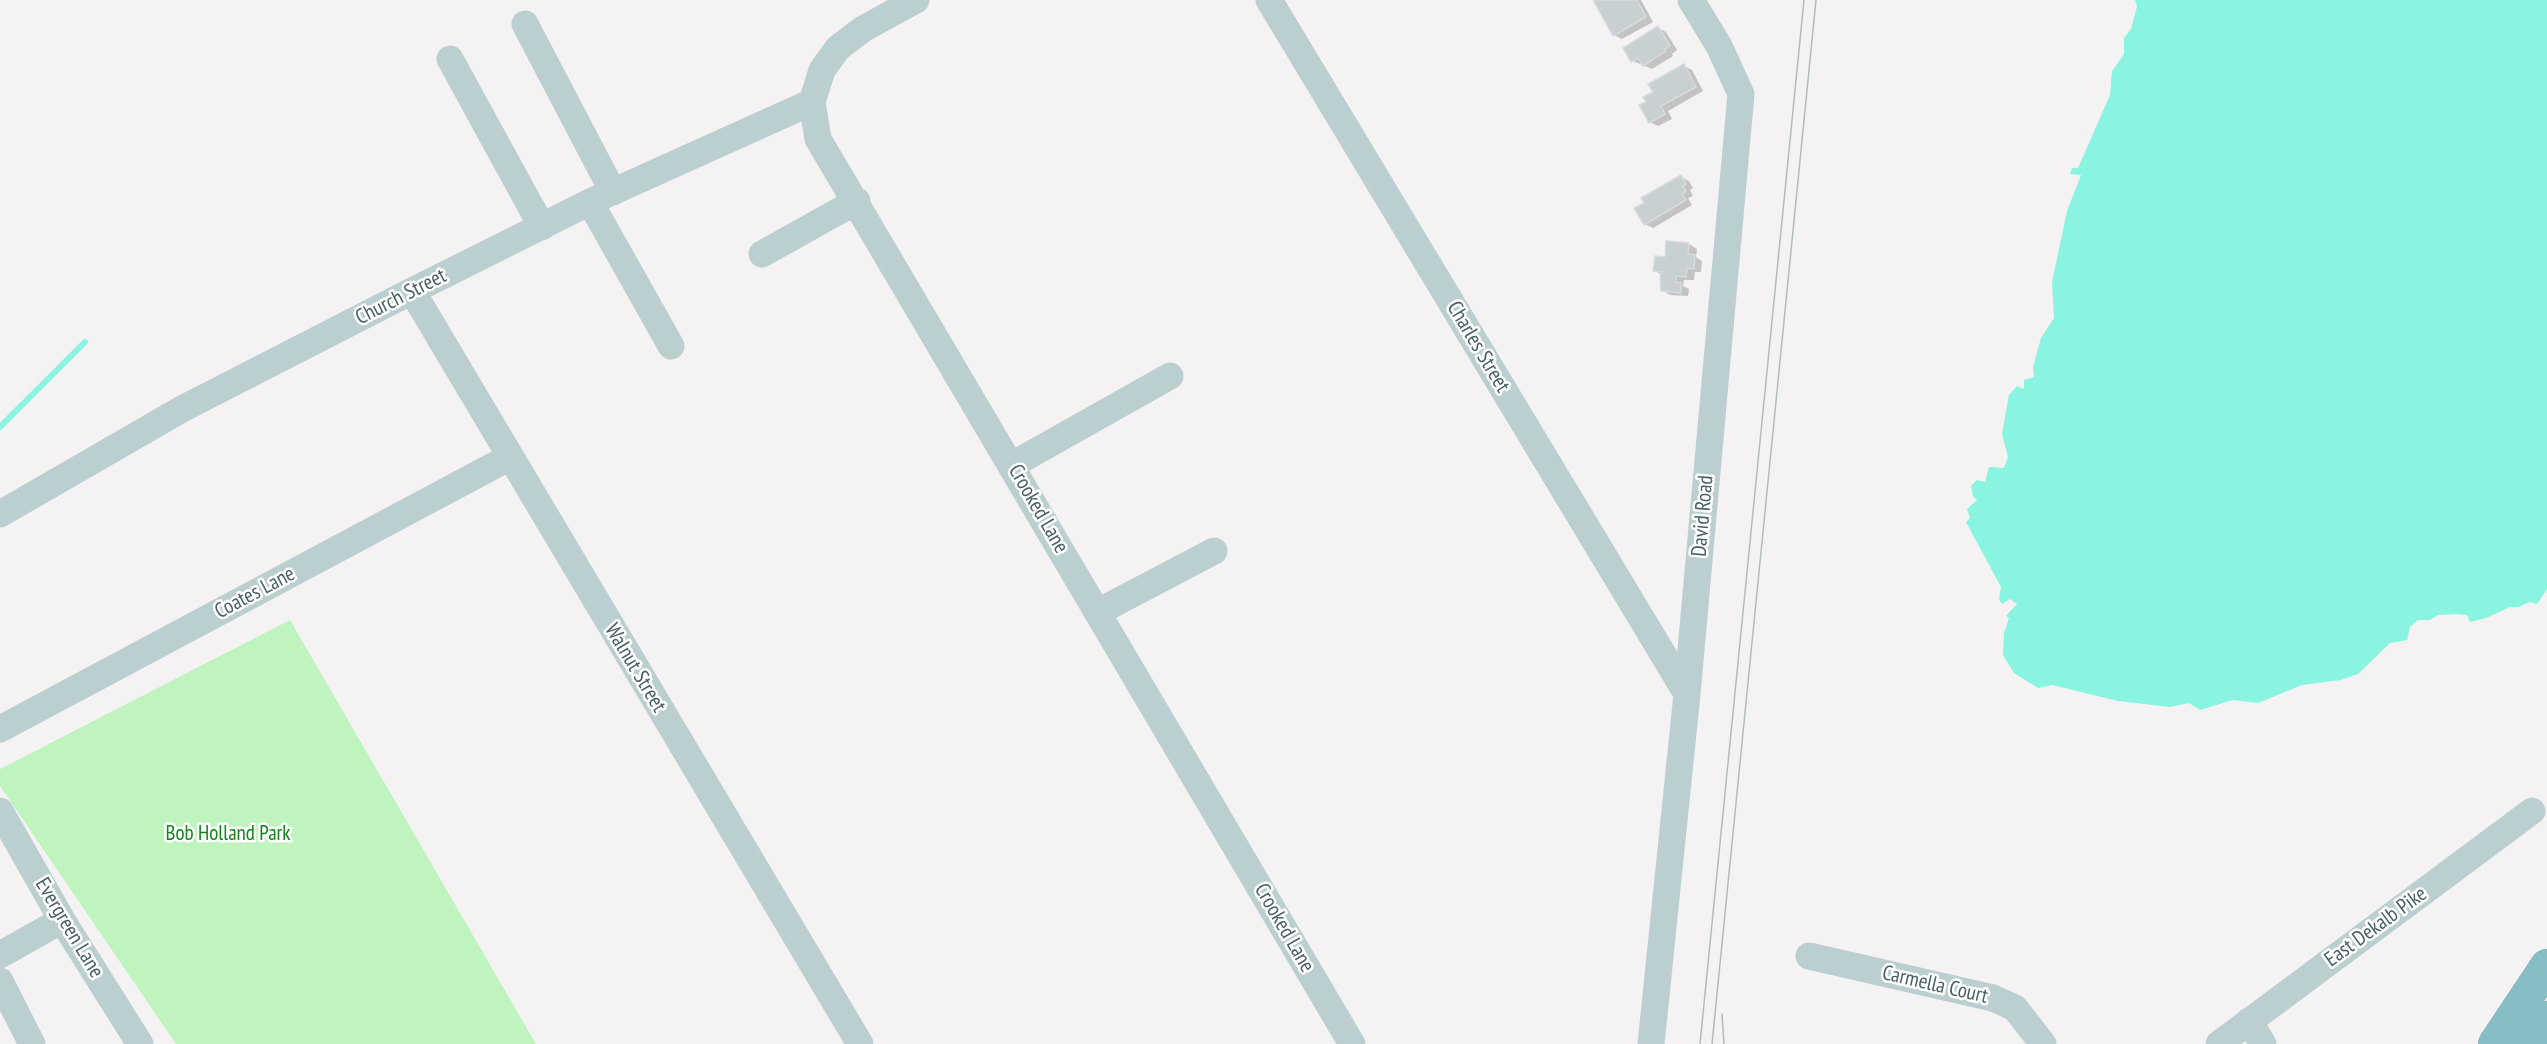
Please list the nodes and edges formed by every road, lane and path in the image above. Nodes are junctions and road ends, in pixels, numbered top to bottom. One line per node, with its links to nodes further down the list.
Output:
1 (916, 0): 6 (street, Crooked Lane)
2 (1269, 0): 19 (street, Charles Street)
3 (1691, 0): 19 (street, David Road)
4 (525, 24): 7 (street)
5 (450, 59): 9 (street)
6 (812, 102): 7 (street, Church Street); 8 (street, Crooked Lane)
7 (602, 197): 9 (street, Church Street); 12 (street)
8 (857, 201): 10 (street); 15 (street, Crooked Lane)
9 (542, 227): 11 (street, Church Street)
10 (762, 254)
11 (412, 291): 14 (street, Walnut Street); 16 (street, Church Street)
12 (671, 346)
13 (1170, 376): 15 (street)
14 (510, 457): 20 (street, Coates Lane); 32 (street, Walnut Street)
15 (1012, 465): 18 (street, Crooked Lane)
16 (0, 514)
17 (1214, 551): 18 (street)
18 (1098, 612): 33 (street, Crooked Lane)
19 (1687, 694): 34 (street, David Road)
20 (0, 729)
21 (0, 811): 23 (street, Evergreen Lane)
22 (2532, 811): 29 (street, East Dekalb Pike)
23 (62, 920): 24 (street); 31 (street, Evergreen Lane)
24 (0, 955)
25 (1809, 956): 35 (street, Carmella Court)
26 (2547, 966): 38 (highway)
27 (0, 981): 30 (street)
28 (2547, 1017): 39 (highway)
29 (2249, 1021): 36 (street, East Dekalb Pike); 37 (street)
30 (32, 1044)
31 (140, 1044)
32 (860, 1044)
33 (1352, 1044)
34 (1651, 1044)
35 (2043, 1044)
36 (2219, 1044)
37 (2264, 1044)
38 (2495, 1044)
39 (2529, 1044)

